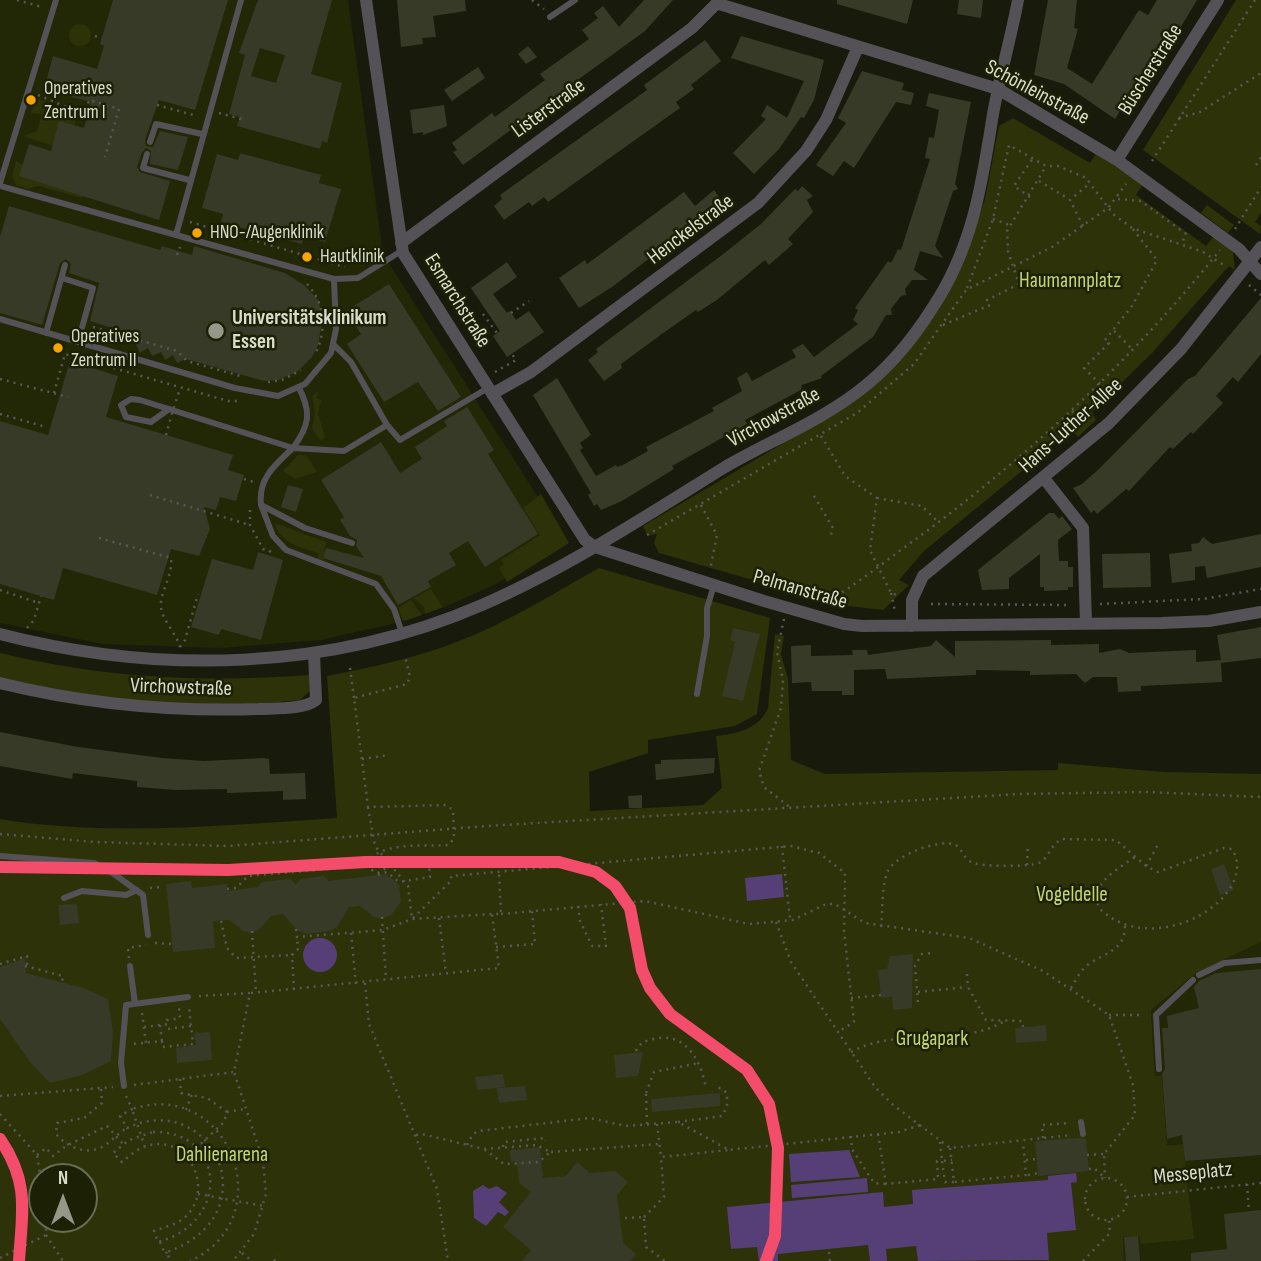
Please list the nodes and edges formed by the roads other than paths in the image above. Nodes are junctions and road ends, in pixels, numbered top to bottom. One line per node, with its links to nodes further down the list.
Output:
1 (56, 0): 16 (lane)
2 (241, 0): 11 (lane)
3 (366, 0): 18 (street, Esmarchstraße)
4 (575, 0): 8 (lane)
5 (1018, 0): 10 (street, Virchowstraße)
6 (1218, 0): 14 (street, Büscherstraße)
7 (719, 2): 9 (street, Schönleinstraße); 18 (street, Listerstraße)
8 (550, 17)
9 (859, 47): 10 (street, Schönleinstraße); 30 (street, Henckelstraße)
10 (998, 89): 14 (street, Schönleinstraße); 37 (street, Virchowstraße)
11 (202, 134): 12 (lane); 15 (lane)
12 (150, 142)
13 (147, 153): 15 (lane)
14 (1117, 160): 20 (street, Schönleinstraße)
15 (189, 180): 17 (lane)
16 (0, 184): 17 (lane)
17 (176, 235): 24 (lane)
18 (402, 246): 24 (lane); 30 (street, Esmarchstraße)
19 (1261, 247): 20 (street, Hans-Luther-Allee)
20 (1250, 262): 22 (street, Schönleinstraße); 34 (street, Hans-Luther-Allee)
21 (65, 265): 23 (lane)
22 (1261, 274)
23 (62, 278): 26 (lane); 27 (lane)
24 (334, 279): 28 (lane)
25 (0, 319): 26 (lane)
26 (46, 333): 27 (lane)
27 (78, 342): 29 (lane)
28 (334, 345): 29 (lane); 32 (lane)
29 (299, 388): 33 (lane)
30 (490, 391): 32 (lane); 37 (street, Esmarchstraße)
31 (169, 409): 31 (lane); 33 (lane)
32 (387, 425): 33 (lane)
33 (293, 449): 35 (lane)
34 (1044, 477): 40 (street); 41 (street, Hans-Luther-Allee)
35 (261, 505): 36 (lane); 43 (lane)
36 (352, 543)
37 (595, 547): 38 (street, Pelmanstraße); 43 (street, Virchowstraße)
38 (714, 585): 41 (street, Pelmanstraße); 46 (lane)
39 (1261, 612): 40 (street, Pelmanstraße)
40 (1086, 624): 41 (street, Pelmanstraße)
41 (912, 626)
42 (0, 635): 44 (street, Virchowstraße)
43 (402, 635): 44 (street, Virchowstraße)
44 (314, 654): 45 (street, Virchowstraße)
45 (0, 683)
46 (697, 694)
47 (0, 856): 48 (lane)
48 (137, 890): 49 (lane); 50 (lane)
49 (64, 898)
50 (148, 935)
51 (1261, 960): 53 (lane)
52 (130, 966): 56 (lane)
53 (1199, 975)
54 (1193, 980): 57 (lane)
55 (188, 997): 56 (lane)
56 (138, 1003): 58 (lane)
57 (1159, 1069)
58 (124, 1086)
59 (1082, 1122): 60 (lane)
60 (1080, 1134)

